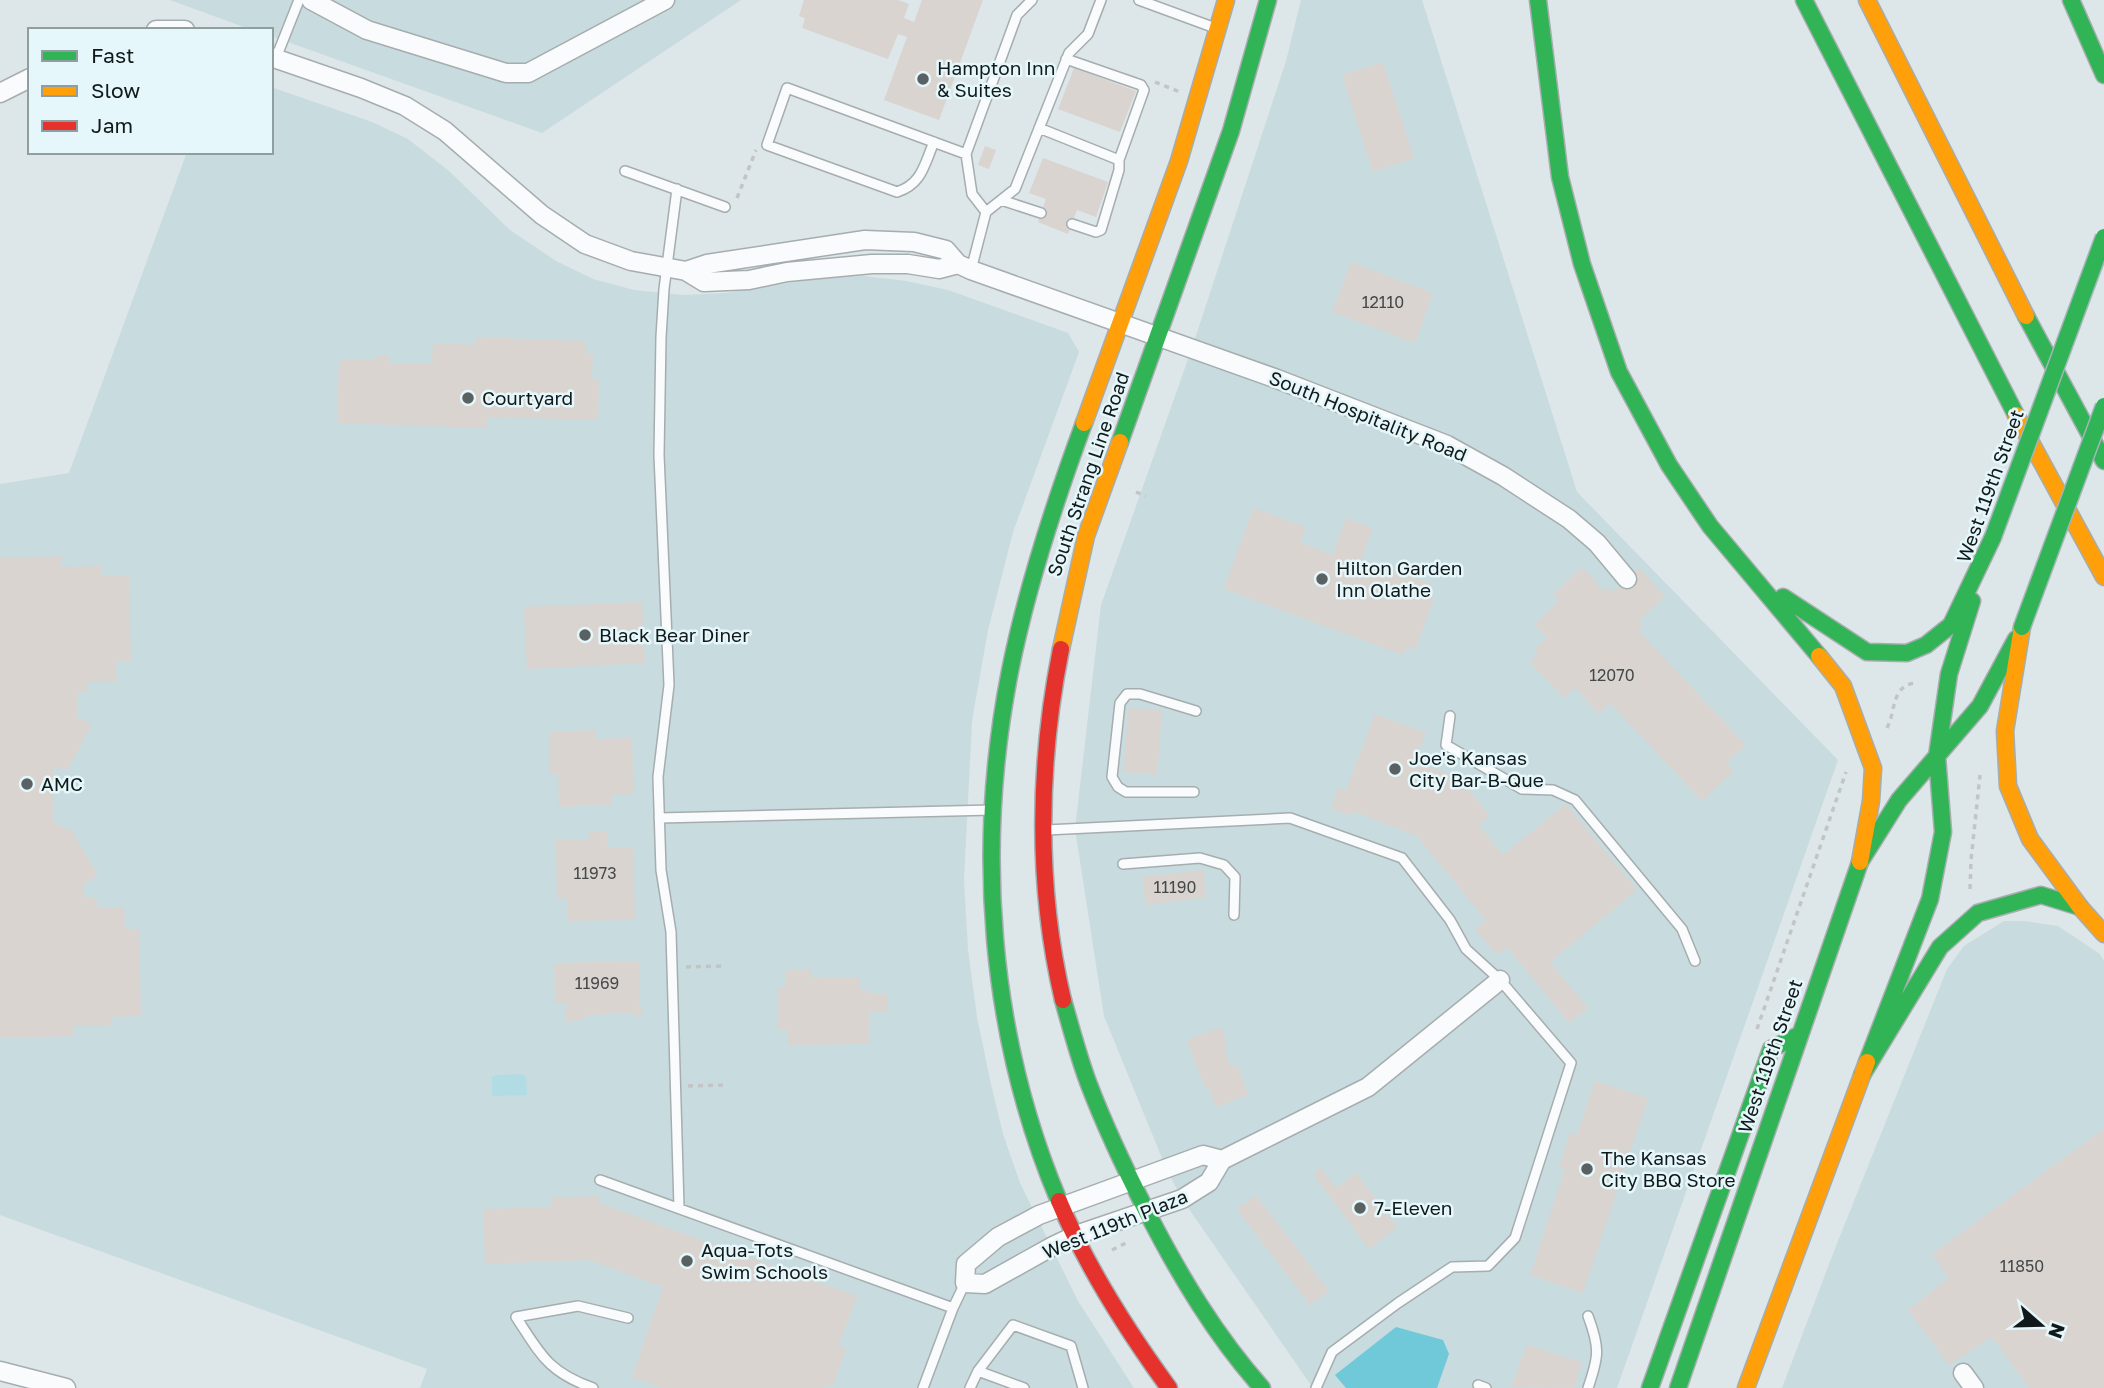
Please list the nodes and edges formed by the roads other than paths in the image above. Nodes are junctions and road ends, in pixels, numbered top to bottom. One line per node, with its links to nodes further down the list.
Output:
1 (299, 0): 14 (lane)
2 (311, 0): 3 (street)
3 (664, 0)
4 (1031, 0): 21 (lane)
5 (1101, 0): 15 (lane)
6 (1139, 0): 13 (lane)
7 (1226, 0): 13 (main road, South Strang Line Road)
8 (1268, 0): 34 (main road, South Strang Line Road)
9 (1538, 0): 40 (main road)
10 (1804, 0): 38 (main road)
11 (1867, 0): 36 (main road)
12 (2071, 0): 16 (main road)
13 (1219, 29): 33 (main road, South Strang Line Road)
14 (273, 57): 32 (street)
15 (1066, 59): 19 (lane); 22 (lane)
16 (2104, 75)
17 (28, 79): 18 (street)
18 (0, 93)
19 (1039, 128): 22 (lane); 25 (lane)
20 (934, 142): 20 (lane); 21 (lane)
21 (966, 154): 27 (lane)
22 (1119, 160): 29 (lane)
23 (625, 171): 24 (lane)
24 (677, 190): 26 (lane); 32 (lane)
25 (1002, 200): 27 (lane); 28 (lane)
26 (725, 206)
27 (986, 212): 31 (lane)
28 (1041, 213)
29 (1072, 224)
30 (2104, 237): 37 (main road, West 119th Street, bridge)
31 (965, 267): 32 (street, South Hospitality Road); 33 (street, South Hospitality Road)
32 (666, 269): 47 (lane)
33 (1119, 321): 34 (street, South Hospitality Road); 46 (main road, South Strang Line Road)
34 (1157, 335): 39 (street, South Hospitality Road); 48 (main road, South Strang Line Road)
35 (2104, 406): 41 (main road, West 119th Street, bridge)
36 (2104, 461)
37 (1993, 537): 40 (main road); 44 (main road, West 119th Street)
38 (2104, 577)
39 (1627, 579)
40 (1758, 581): 49 (main road)
41 (2022, 627): 44 (main road, West 119th Street); 51 (main road)
42 (1196, 711): 45 (lane)
43 (1450, 716): 54 (lane)
44 (1937, 756): 49 (main road, West 119th Street); 57 (main road, West 119th Street)
45 (1194, 792)
46 (993, 810): 47 (lane); 62 (main road, South Strang Line Road)
47 (659, 818): 61 (lane)
48 (1043, 830): 55 (lane); 60 (main road, South Strang Line Road)
49 (1860, 862): 56 (main road, West 119th Street)
50 (1123, 864): 52 (lane)
51 (2080, 907): 53 (main road); 57 (main road)
52 (1234, 915)
53 (2104, 934)
54 (1695, 961)
55 (1500, 980): 58 (street, West 119th Plaza); 79 (lane)
56 (1799, 1035): 81 (main road); 82 (main road, West 119th Street)
57 (1862, 1075): 83 (main road, West 119th Street)
58 (1222, 1160): 60 (street, West 119th Plaza); 63 (street, West 119th Plaza)
59 (600, 1180): 61 (lane)
60 (1131, 1181): 62 (street, West 119th Plaza); 63 (main road, South Strang Line Road)
61 (679, 1207): 66 (lane)
62 (1062, 1207): 64 (main road, South Strang Line Road); 65 (street, West 119th Plaza)
63 (1147, 1211): 64 (street, West 119th Plaza); 78 (main road, South Strang Line Road)
64 (1076, 1235): 65 (street, West 119th Plaza); 77 (main road, South Strang Line Road)
65 (965, 1283): 66 (lane)
66 (953, 1308): 73 (lane)
67 (1588, 1316): 80 (lane)
68 (628, 1318): 72 (lane)
69 (0, 1371): 71 (street)
70 (978, 1371): 74 (lane); 75 (lane); 76 (lane)
71 (66, 1388)
72 (593, 1388)
73 (923, 1388)
74 (970, 1388)
75 (1024, 1388)
76 (1083, 1388)
77 (1169, 1388)
78 (1262, 1388)
79 (1316, 1388)
80 (1588, 1388)
81 (1650, 1388)
82 (1678, 1388)
83 (1746, 1388)

